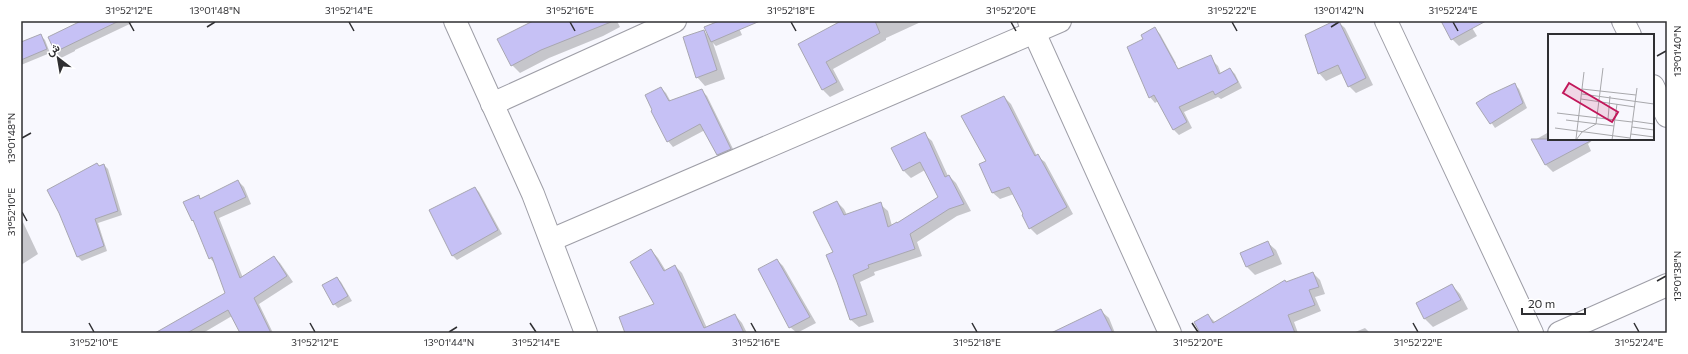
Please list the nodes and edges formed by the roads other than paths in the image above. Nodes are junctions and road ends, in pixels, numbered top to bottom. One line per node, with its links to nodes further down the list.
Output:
1 (455, 21): 9 (street)
2 (675, 21): 9 (street)
3 (1060, 21): 6 (street)
4 (1386, 21): 15 (street)
5 (1624, 21): 7 (street)
6 (1032, 26): 11 (street); 14 (street)
7 (1630, 34)
8 (1654, 88): 10 (street)
9 (492, 104): 11 (street)
10 (1667, 116)
11 (551, 240): 13 (street)
12 (1667, 285): 16 (street)
13 (586, 333)
14 (1170, 333)
15 (1532, 333)
16 (1559, 333)

